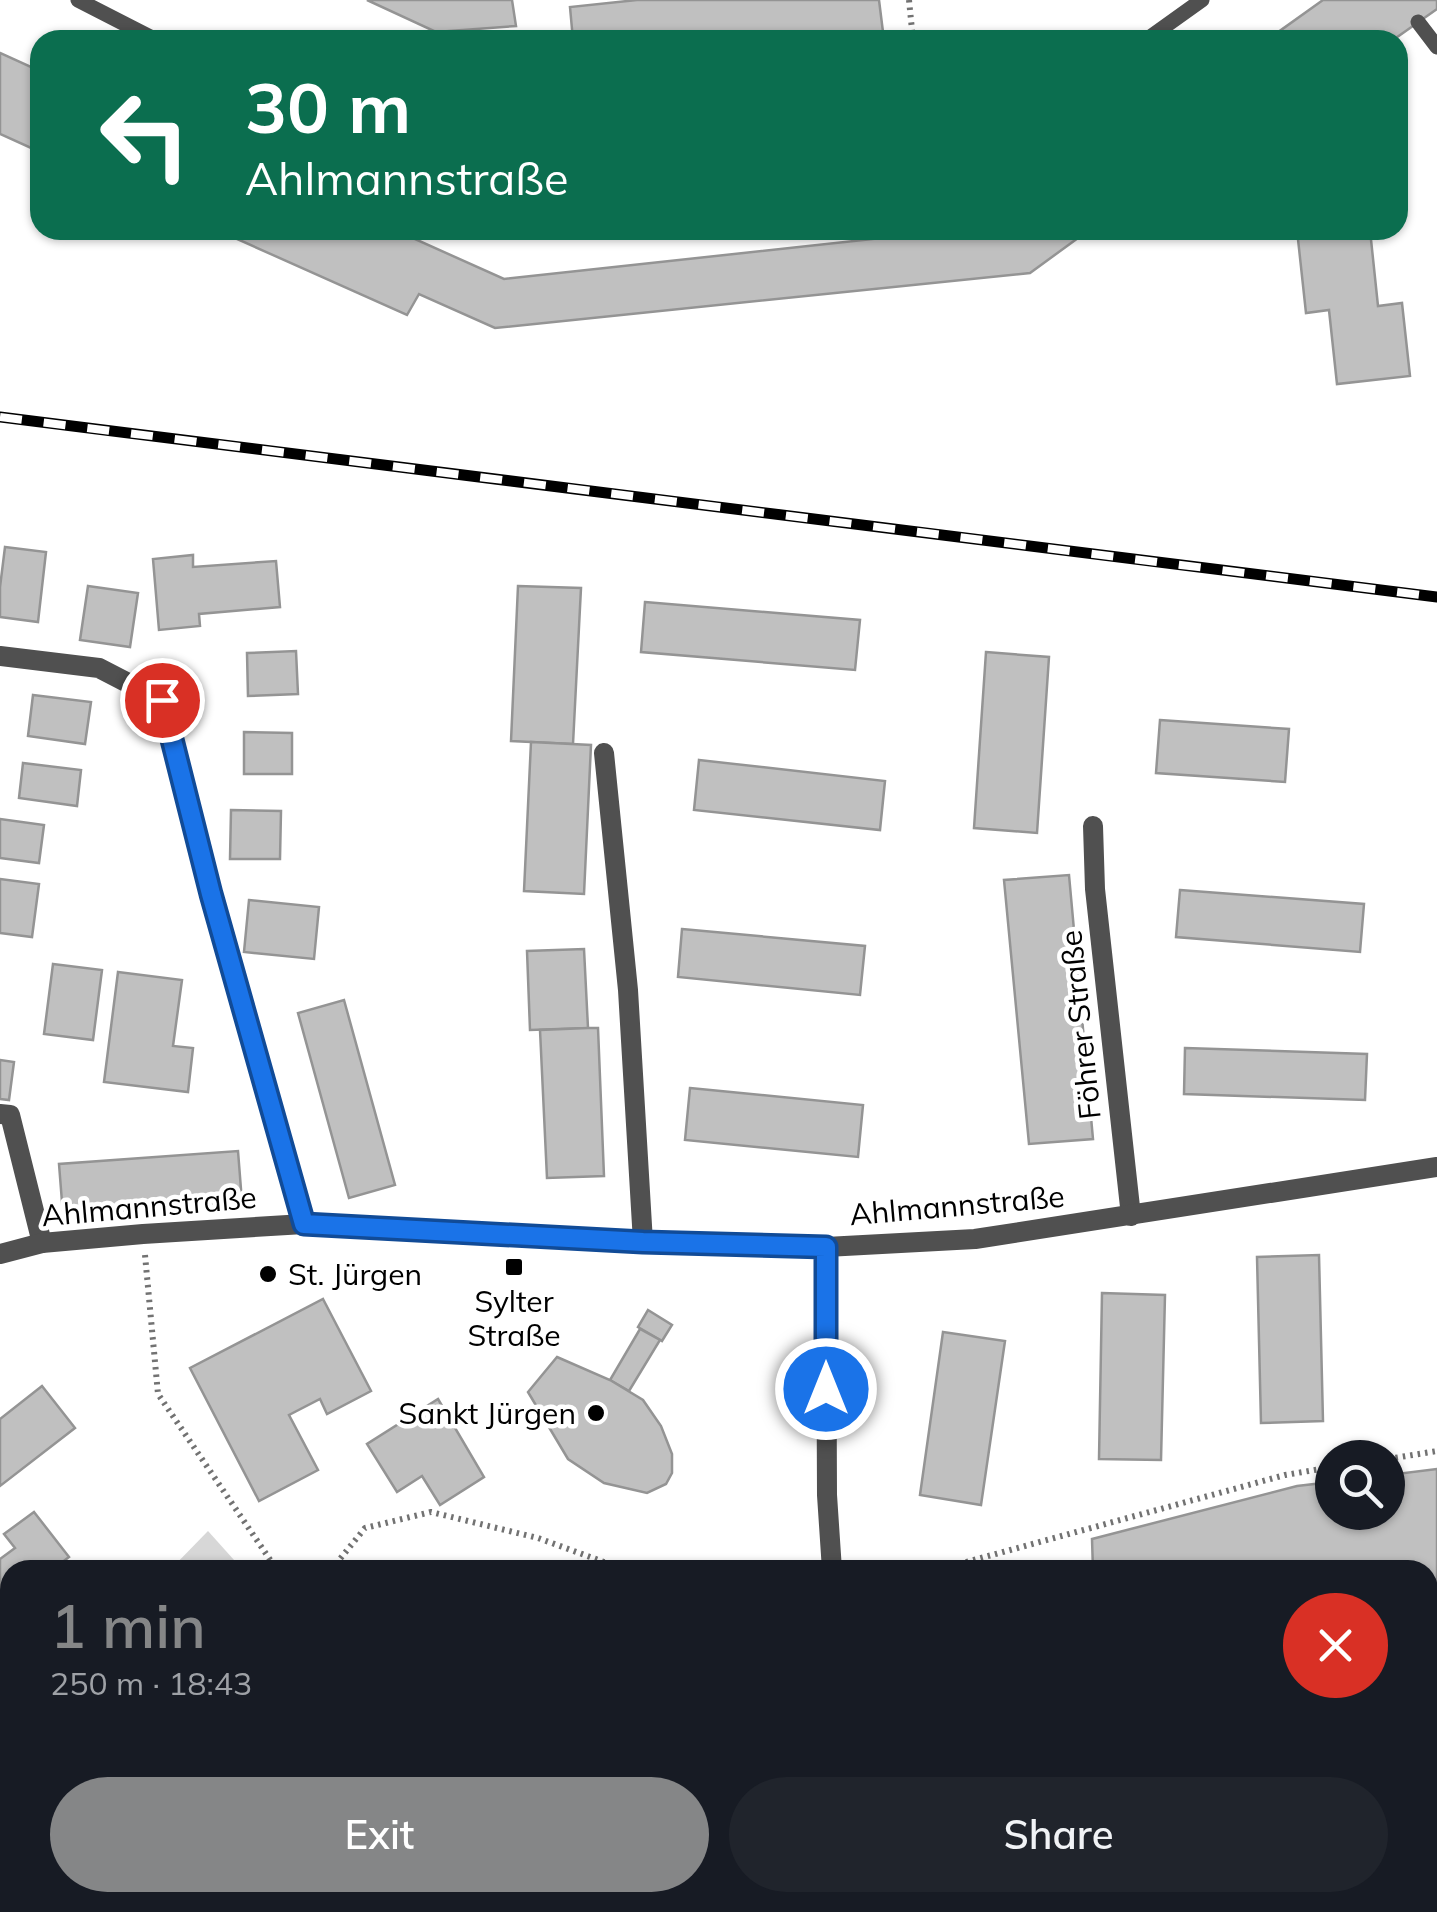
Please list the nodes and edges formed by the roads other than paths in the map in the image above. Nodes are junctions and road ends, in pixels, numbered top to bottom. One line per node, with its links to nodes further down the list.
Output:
1 (78, 0): 4 (lane)
2 (1202, 0): 5 (lane)
3 (1418, 22): 6 (lane)
4 (136, 30)
5 (1160, 30)
6 (1437, 47)
7 (0, 656): 13 (street)
8 (604, 753): 14 (street)
9 (1093, 826): 12 (street, Föhrer Straße)
10 (0, 1114): 15 (street)
11 (1437, 1167): 12 (street, Ahlmannstraße)
12 (1131, 1216): 16 (street, Ahlmannstraße)
13 (304, 1224): 14 (street, Ahlmannstraße); 15 (street, Ahlmannstraße)
14 (643, 1242): 16 (street, Ahlmannstraße)
15 (42, 1243): 17 (street, Ahlmannstraße)
16 (826, 1247): 18 (street)
17 (0, 1254)
18 (831, 1560)

